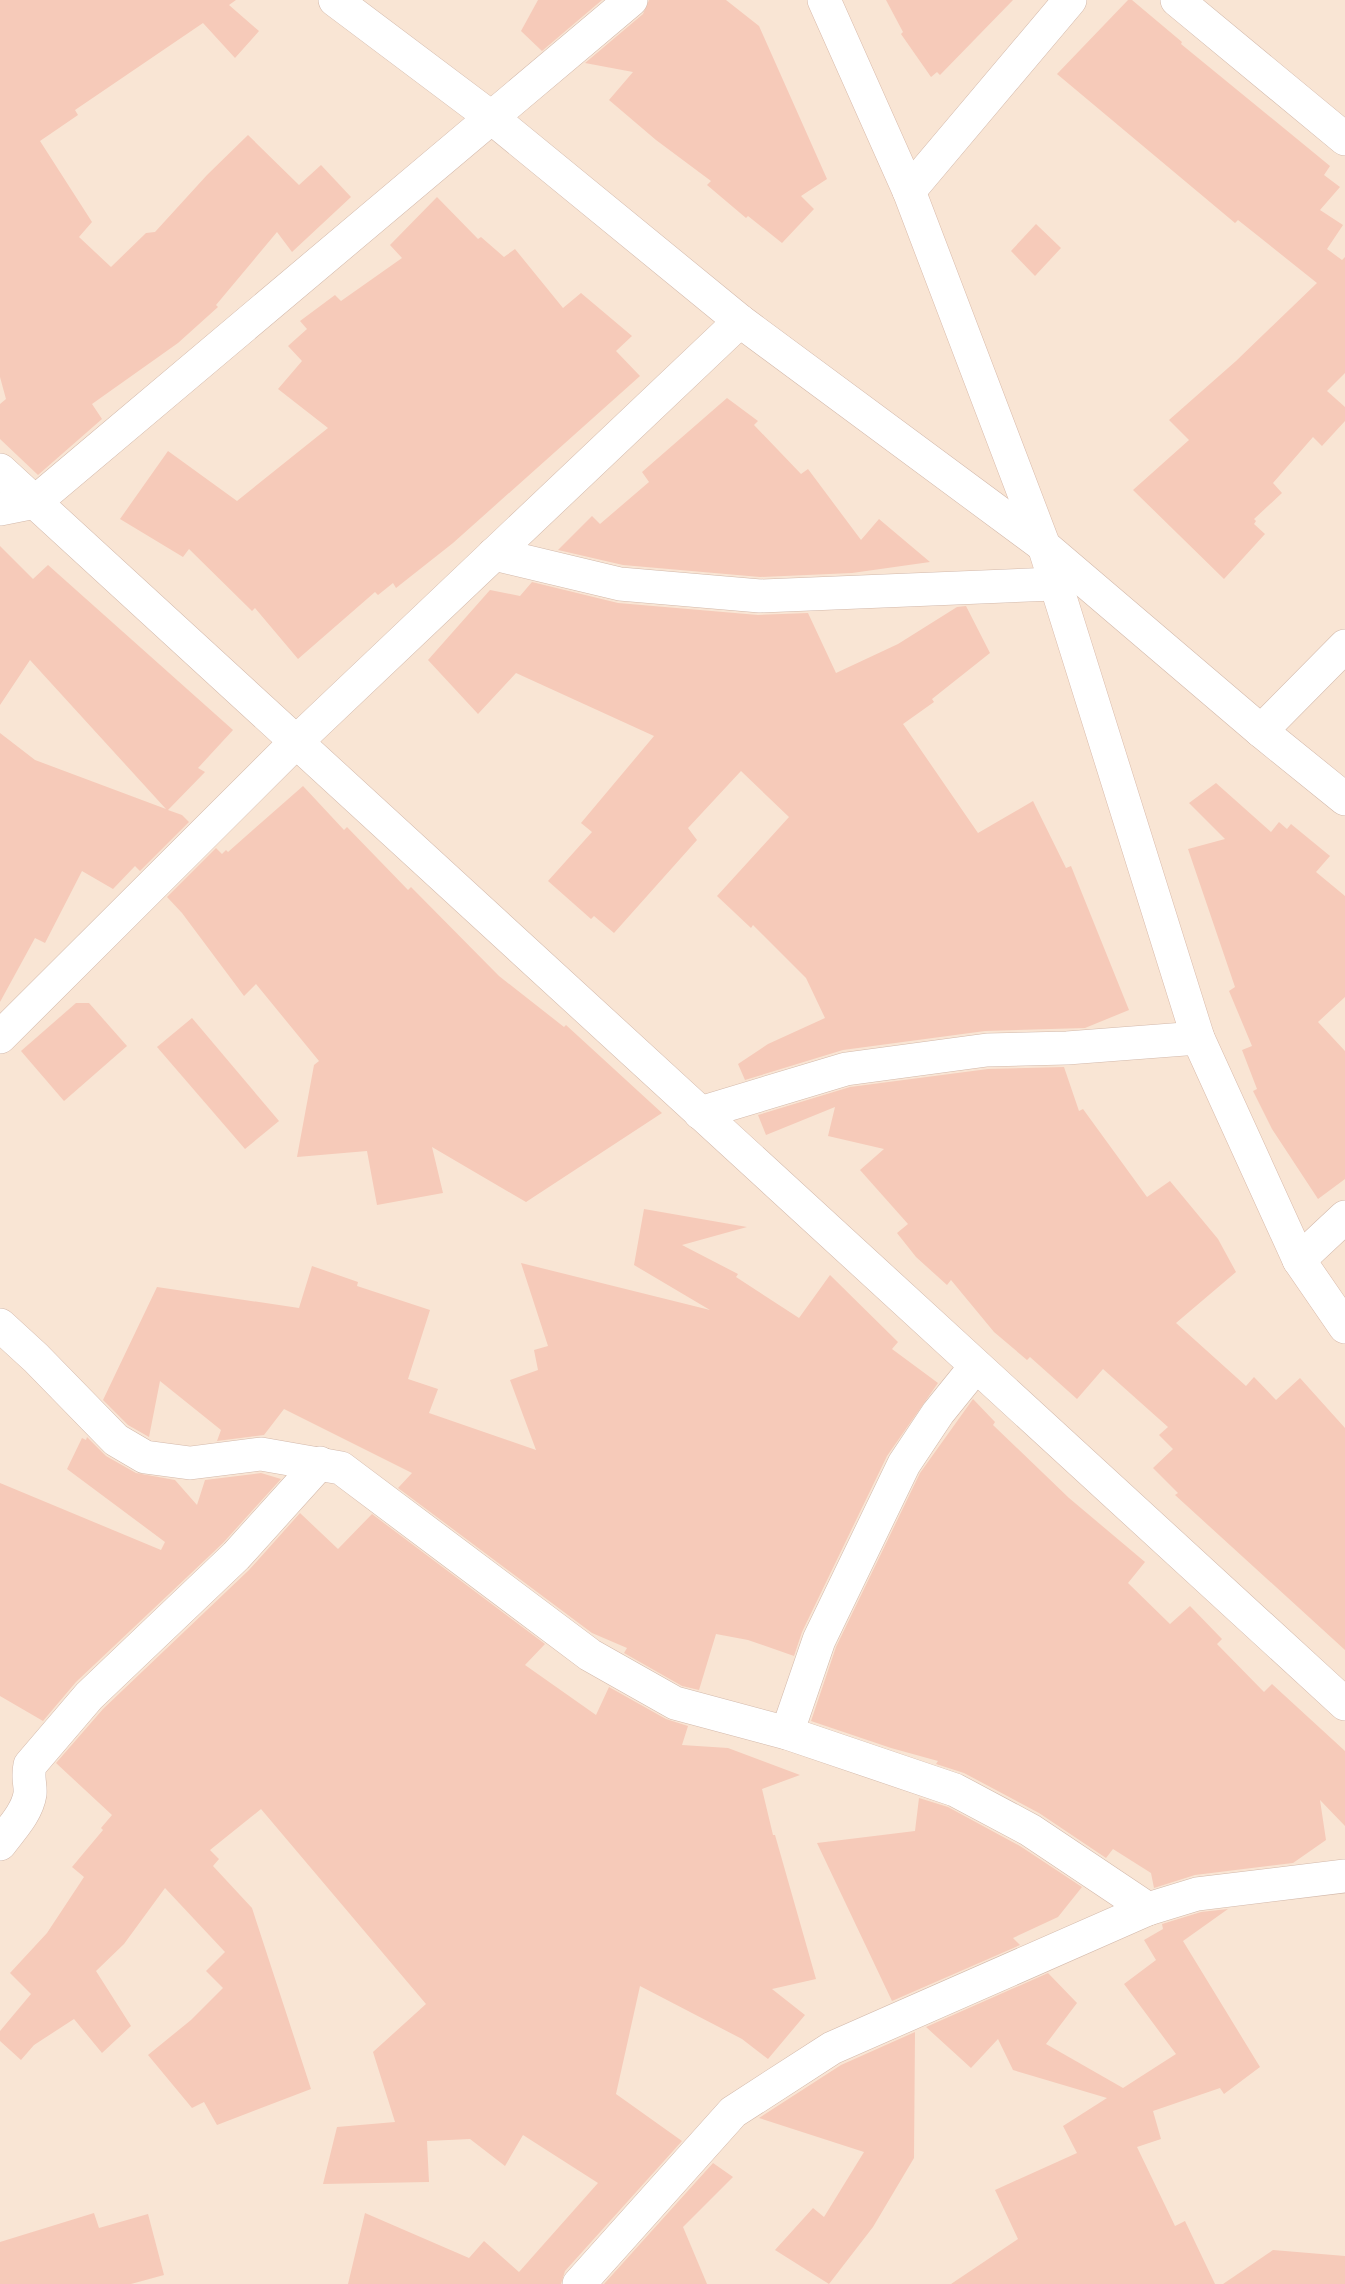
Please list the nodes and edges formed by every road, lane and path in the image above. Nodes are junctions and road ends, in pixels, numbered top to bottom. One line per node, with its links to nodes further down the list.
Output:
1 (335, 0): 6 (street)
2 (631, 0): 6 (street)
3 (824, 0): 8 (street)
4 (1071, 0): 8 (street)
5 (1177, 0): 7 (street)
6 (492, 118): 9 (street); 11 (street)
7 (1345, 139)
8 (909, 191): 13 (street)
9 (740, 321): 13 (street); 14 (street)
10 (0, 470): 11 (street)
11 (35, 502): 12 (street); 18 (street)
12 (1, 511)
13 (1044, 546): 15 (street); 17 (street)
14 (494, 554): 15 (street); 18 (street)
15 (1054, 584): 21 (street)
16 (1345, 646): 17 (street)
17 (1261, 731): 19 (street)
18 (295, 743): 20 (street); 22 (street)
19 (1345, 799)
20 (0, 1037)
21 (1198, 1038): 22 (street); 24 (street)
22 (700, 1113): 27 (street)
23 (1345, 1216): 24 (street)
24 (1299, 1260): 26 (street)
25 (0, 1325): 28 (street)
26 (1345, 1327)
27 (976, 1366): 29 (street); 30 (street)
28 (320, 1463): 30 (street); 31 (street)
29 (1345, 1704)
30 (787, 1733): 33 (street)
31 (0, 1844)
32 (1345, 1876): 33 (street)
33 (1148, 1909): 34 (street)
34 (579, 2284)

